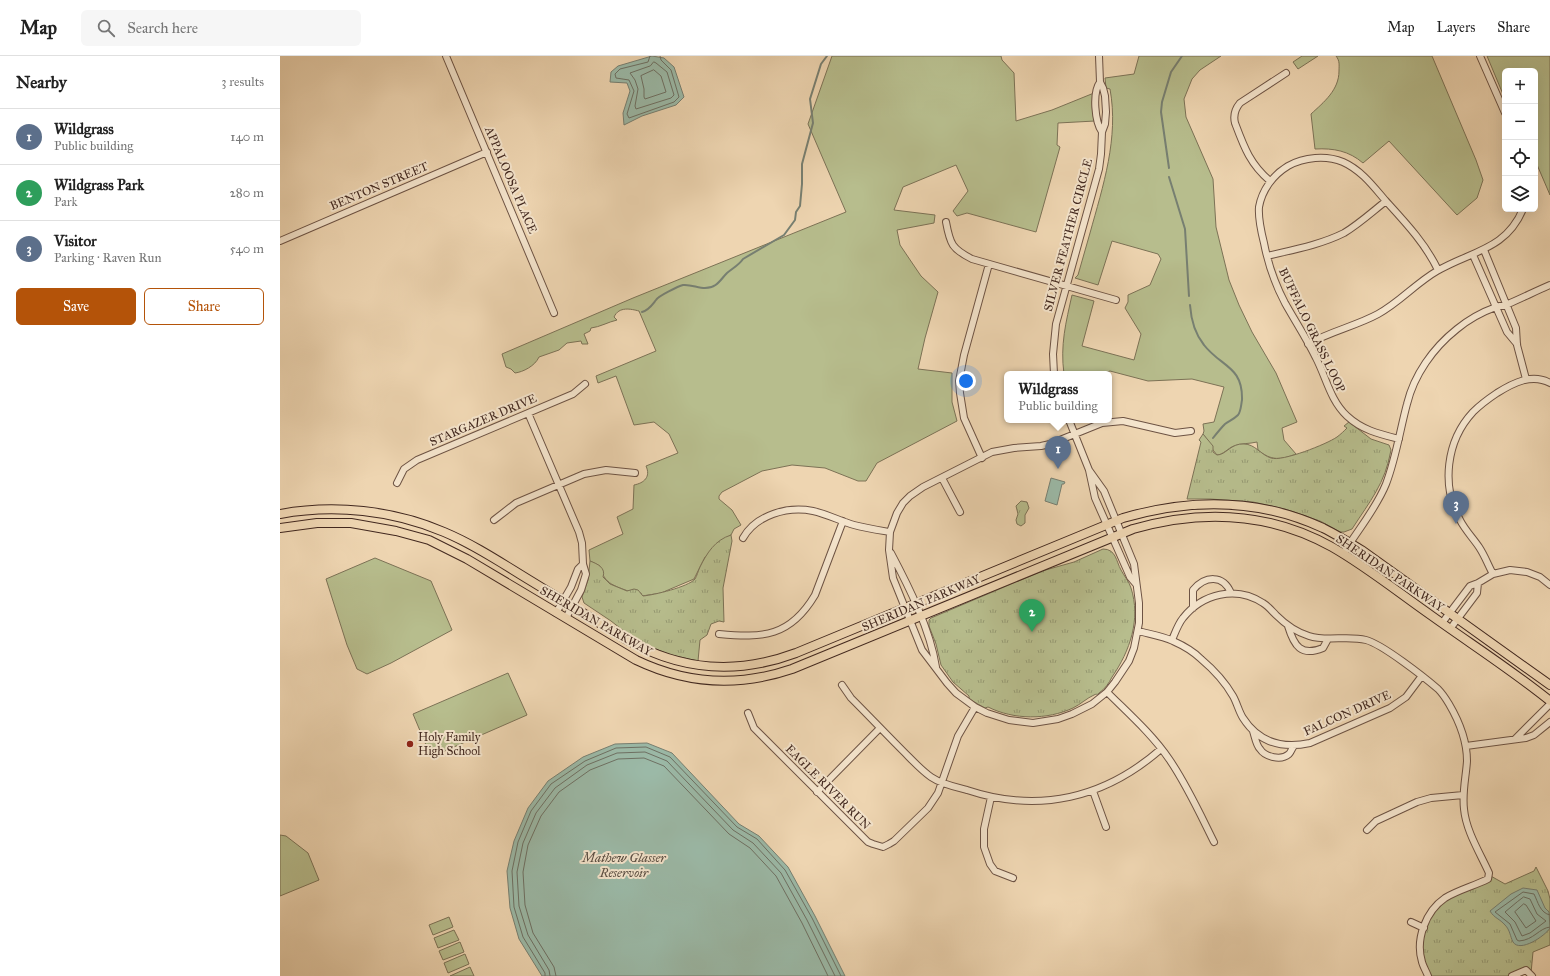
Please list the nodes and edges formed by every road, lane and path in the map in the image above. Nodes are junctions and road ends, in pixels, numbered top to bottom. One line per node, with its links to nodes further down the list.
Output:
1 (446, 56): 10 (street, APPALOOSA PLACE)
2 (1098, 56): 5 (street, SILVER FEATHER CIRCLE)
3 (1480, 56): 8 (street)
4 (1286, 73): 7 (street)
5 (1100, 82): 9 (street, SILVER FEATHER CIRCLE); 9 (street)
6 (1230, 104): 7 (street)
7 (1236, 107): 11 (street)
8 (1502, 107)
9 (1102, 132): 22 (street, SILVER FEATHER CIRCLE)
10 (487, 152): 15 (street, BENTON STREET); 25 (street, APPALOOSA PLACE)
11 (1270, 181): 12 (street, BUFFALO GRASS LOOP); 18 (street, BUFFALO GRASS LOOP)
12 (1386, 201): 18 (street); 20 (street, BUFFALO GRASS LOOP)
13 (1521, 212): 16 (street)
14 (946, 222): 19 (street)
15 (280, 241)
16 (1484, 250): 17 (street); 24 (street)
17 (1473, 255): 20 (street); 24 (street)
18 (1267, 256): 26 (street, BUFFALO GRASS LOOP)
19 (989, 264): 22 (street); 39 (street)
20 (1438, 270): 26 (street)
21 (1550, 285): 24 (street)
22 (1066, 286): 23 (street); 28 (street, SILVER FEATHER CIRCLE)
23 (1116, 300)
24 (1501, 306): 27 (street); 27 (street); 38 (street)
25 (554, 313)
26 (1308, 344): 38 (street, BUFFALO GRASS LOOP)
27 (1517, 345): 29 (street)
28 (1054, 371)
29 (1526, 379): 30 (street); 60 (street)
30 (1550, 383)
31 (585, 384): 32 (street, STARGAZER DRIVE)
32 (528, 413): 43 (street, STARGAZER DRIVE); 44 (street)
33 (1112, 422): 36 (street)
34 (1070, 423): 37 (street)
35 (1102, 423): 37 (street)
36 (1191, 431)
37 (1075, 435): 39 (street); 40 (street)
38 (1398, 439): 56 (street)
39 (982, 458): 42 (street)
40 (1089, 470): 49 (street); 50 (street)
41 (635, 473): 44 (street)
42 (942, 478): 45 (street); 52 (street)
43 (397, 483)
44 (558, 484): 47 (street); 59 (street)
45 (960, 512)
46 (280, 514): 65 (main road, SHERIDAN PARKWAY)
47 (494, 520)
48 (843, 521): 52 (street); 55 (street); 80 (street)
49 (1116, 521): 50 (main road, SHERIDAN PARKWAY); 53 (street); 56 (main road, SHERIDAN PARKWAY)
50 (1107, 525): 54 (street); 66 (main road, SHERIDAN PARKWAY)
51 (280, 528): 70 (main road, SHERIDAN PARKWAY)
52 (890, 532): 57 (street)
53 (1121, 533): 54 (main road, SHERIDAN PARKWAY); 58 (main road, SHERIDAN PARKWAY); 62 (street)
54 (1112, 536): 62 (street); 72 (main road, SHERIDAN PARKWAY)
55 (744, 538)
56 (1349, 543): 58 (street); 71 (main road, SHERIDAN PARKWAY)
57 (889, 550): 66 (street); 68 (street)
58 (1343, 554): 76 (main road, SHERIDAN PARKWAY)
59 (583, 564): 65 (street); 67 (street)
60 (1493, 574): 61 (street); 63 (street)
61 (1478, 583): 71 (street); 74 (street)
62 (1136, 584): 79 (street)
63 (1550, 585)
64 (1230, 593): 69 (street); 69 (street); 77 (street)
65 (563, 600): 67 (main road, SHERIDAN PARKWAY); 70 (street)
66 (915, 604): 68 (main road, SHERIDAN PARKWAY); 72 (street)
67 (573, 607): 68 (main road, SHERIDAN PARKWAY); 73 (street)
68 (905, 608): 75 (street)
69 (1193, 608): 82 (street)
70 (556, 612): 73 (main road, SHERIDAN PARKWAY)
71 (1449, 613): 74 (main road, SHERIDAN PARKWAY); 76 (street)
72 (920, 616): 75 (main road, SHERIDAN PARKWAY); 83 (street)
73 (566, 618): 75 (main road, SHERIDAN PARKWAY)
74 (1458, 618): 78 (street); 86 (main road, SHERIDAN PARKWAY)
75 (910, 620): 83 (street)
76 (1442, 623): 78 (main road, SHERIDAN PARKWAY)
77 (1288, 626): 81 (street); 81 (street)
78 (1450, 629): 88 (main road, SHERIDAN PARKWAY)
79 (1138, 631): 82 (street, FALCON DRIVE); 87 (street)
80 (719, 634)
81 (1328, 639): 84 (street)
82 (1172, 640): 93 (street, FALCON DRIVE)
83 (937, 668): 89 (street)
84 (1421, 677): 95 (street, FALCON DRIVE); 96 (street)
85 (842, 685): 92 (street)
86 (1550, 685)
87 (1107, 692): 89 (street); 97 (street)
88 (1550, 703): 94 (street)
89 (975, 708): 98 (street, EAGLE RIVER RUN)
90 (748, 713): 100 (street, EAGLE RIVER RUN)
91 (1550, 722): 94 (street)
92 (880, 728): 98 (street); 100 (street)
93 (1253, 731): 95 (street, FALCON DRIVE); 95 (street, FALCON DRIVE)
94 (1514, 739): 96 (street)
95 (1294, 746)
96 (1466, 746): 101 (street)
97 (1161, 749): 99 (street); 105 (street)
98 (942, 782): 100 (street, EAGLE RIVER RUN); 102 (street)
99 (1093, 791): 102 (street); 103 (street)
100 (817, 792)
101 (1463, 795): 104 (street); 108 (street)
102 (991, 797): 106 (street)
103 (1106, 827)
104 (1367, 830)
105 (1214, 842)
106 (1013, 878)
107 (1411, 922): 108 (street)
108 (1424, 928): 109 (street)
109 (1428, 976)
110 (1512, 976): 111 (street)
111 (1532, 976)

